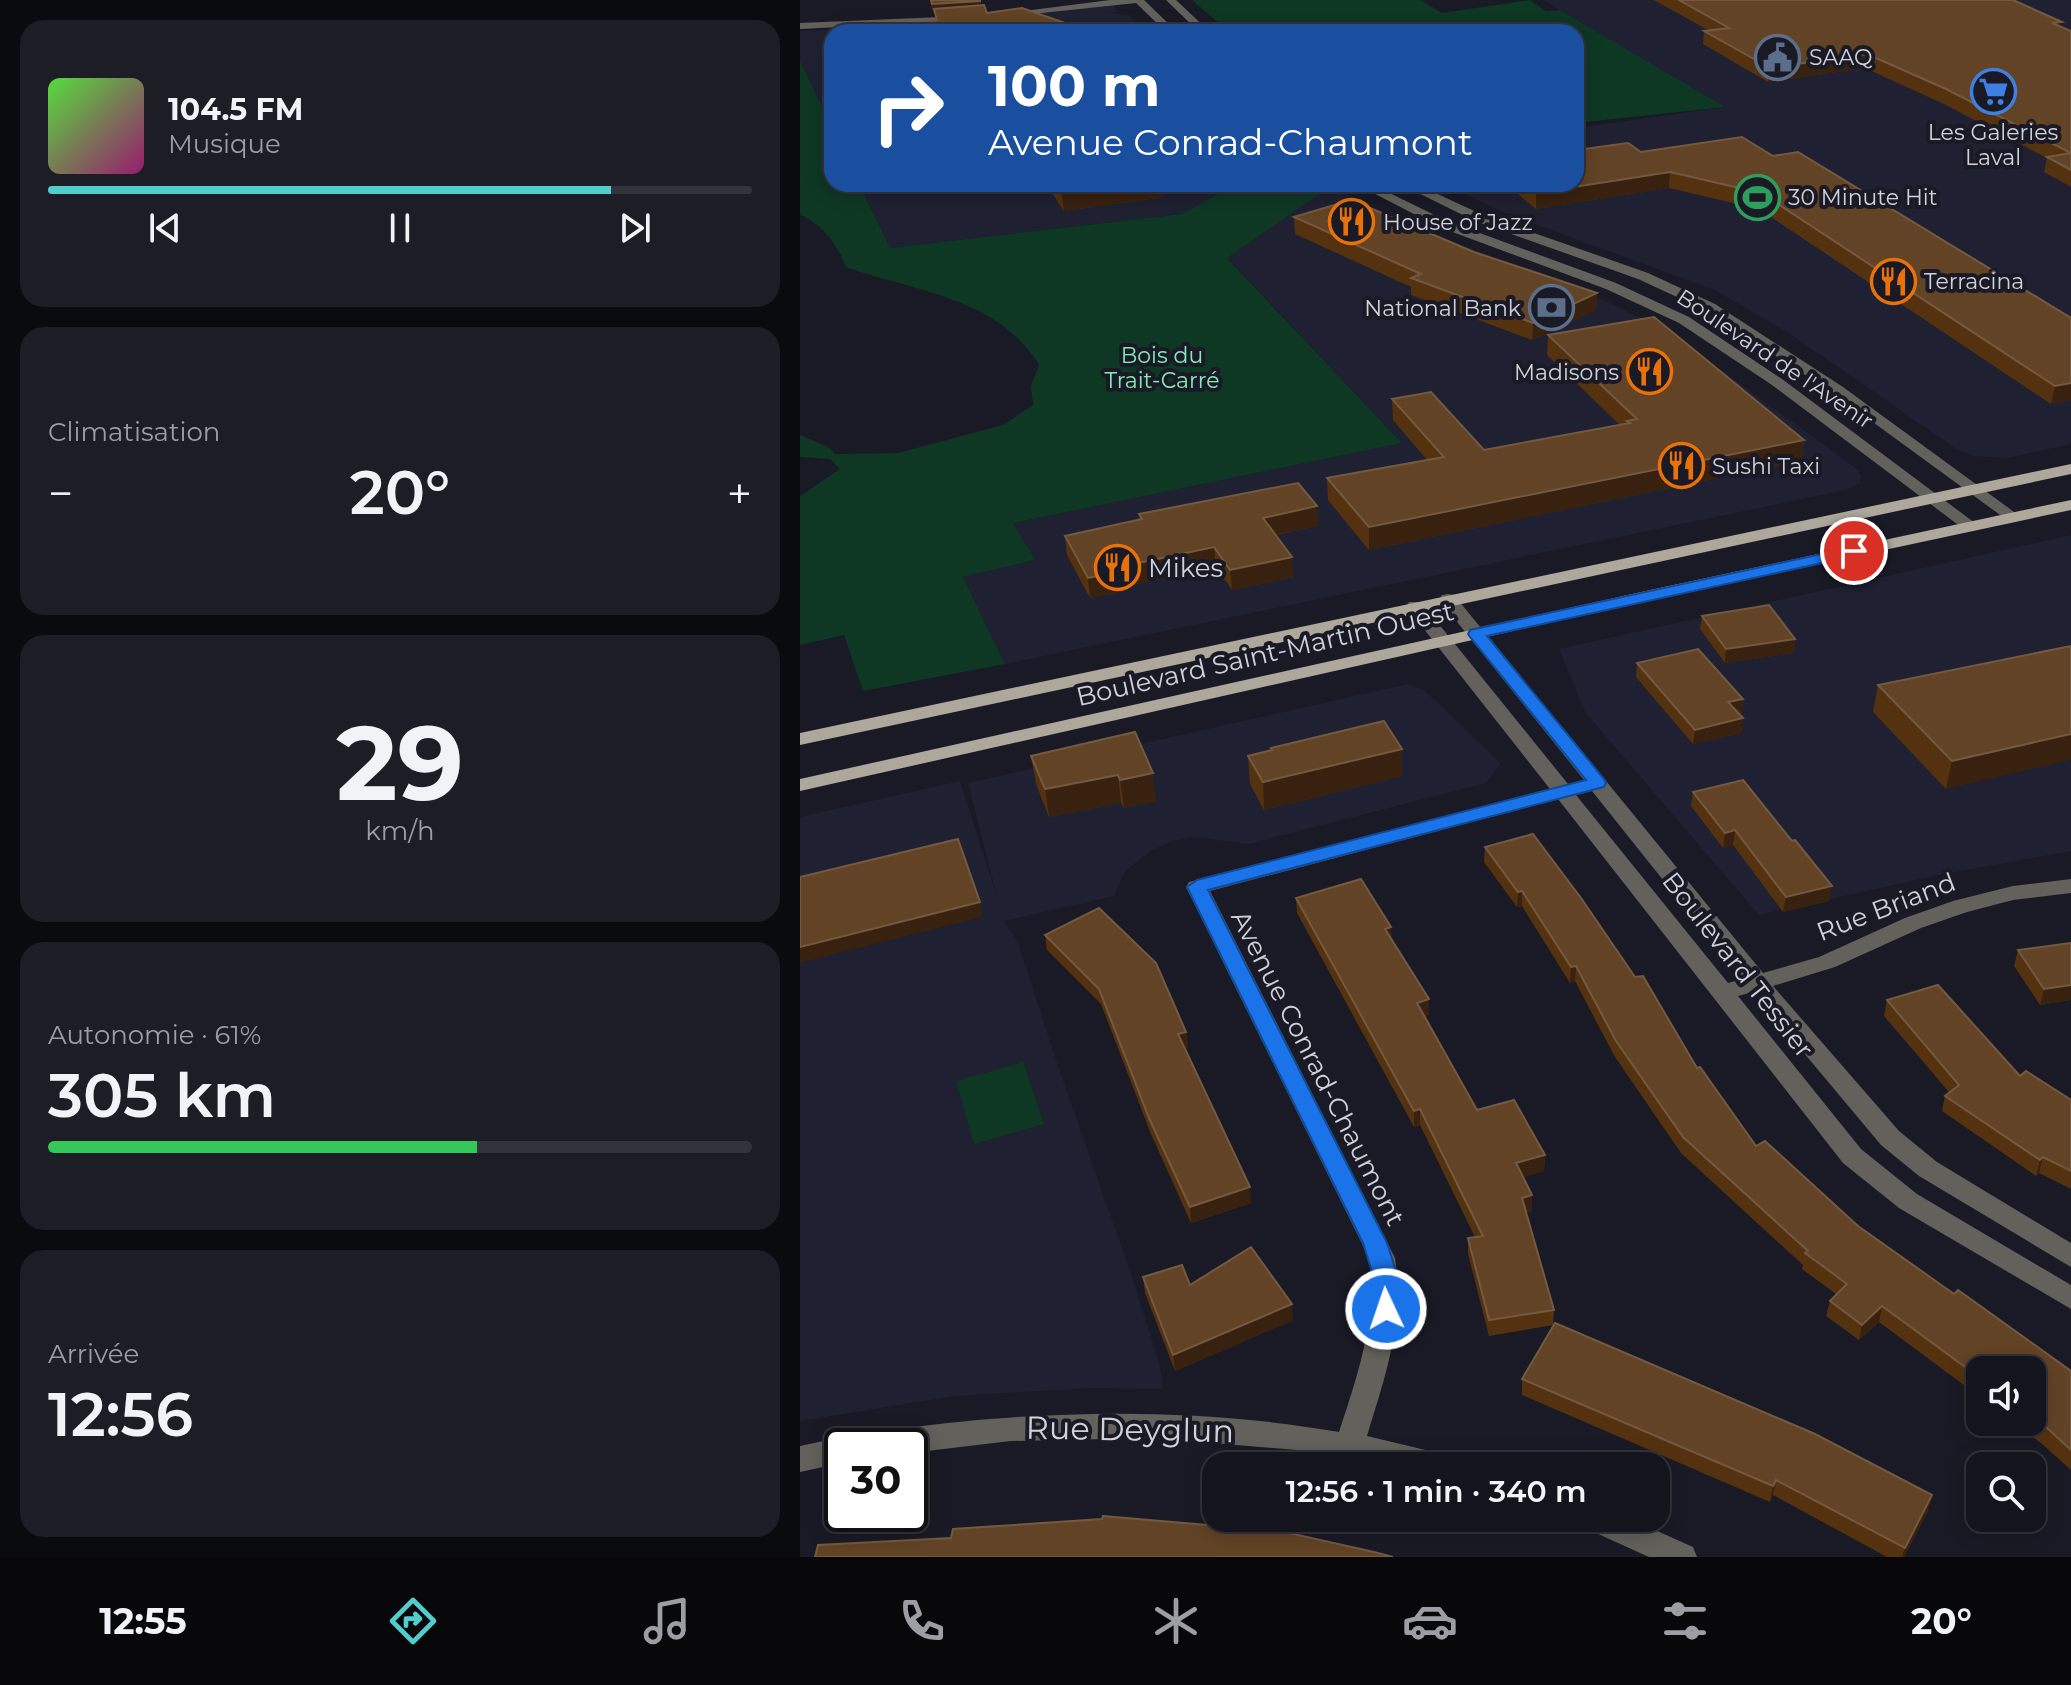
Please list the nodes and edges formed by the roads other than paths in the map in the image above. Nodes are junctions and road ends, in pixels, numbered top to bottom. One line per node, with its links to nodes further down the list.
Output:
1 (1138, 0): 3 (street); 6 (street)
2 (1171, 0): 7 (street)
3 (993, 15)
4 (973, 17): 5 (street)
5 (838, 24)
6 (1164, 24)
7 (1196, 24)
8 (824, 25): 9 (street)
9 (800, 26)
10 (1378, 192): 14 (street, Boulevard de l'Avenir)
11 (1423, 192): 13 (street, Boulevard de l'Avenir)
12 (2071, 469): 13 (main road, Boulevard Saint-Martin Ouest)
13 (1976, 489): 14 (main road, Boulevard Saint-Martin Ouest); 16 (street, Boulevard de l'Avenir)
14 (1934, 498): 17 (street, Boulevard de l'Avenir); 18 (main road, Boulevard Saint-Martin Ouest)
15 (2071, 505): 16 (main road, Boulevard Saint-Martin Ouest)
16 (2013, 517): 17 (main road, Boulevard Saint-Martin Ouest)
17 (1971, 526): 20 (main road, Boulevard Saint-Martin Ouest)
18 (1448, 599): 19 (main road, Boulevard Saint-Martin Ouest); 20 (street, Boulevard Tessier)
19 (1415, 606): 21 (street, Boulevard Tessier); 22 (main road, Boulevard Saint-Martin Ouest)
20 (1476, 634): 21 (main road, Boulevard Saint-Martin Ouest); 23 (street, Boulevard Tessier)
21 (1443, 641): 24 (main road, Boulevard Saint-Martin Ouest); 25 (street, Boulevard Tessier)
22 (800, 739)
23 (1597, 783): 25 (street, Avenue Conrad-Chaumont); 27 (street, Boulevard Tessier)
24 (800, 785)
25 (1564, 791): 28 (street, Boulevard Tessier); 32 (street, Avenue Conrad-Chaumont)
26 (2071, 886): 27 (street, Rue Briand)
27 (1758, 983): 28 (street, Rue Briand); 29 (street, Boulevard Tessier)
28 (1725, 992): 30 (street, Boulevard Tessier)
29 (2071, 1256)
30 (2071, 1298)
31 (928, 1438): 32 (street, Rue Deyglun)
32 (1350, 1444): 33 (street, Rue Deyglun)
33 (1382, 1452)
34 (824, 1454): 35 (street)
35 (800, 1459)
36 (1627, 1532): 37 (street)
37 (1682, 1557)

